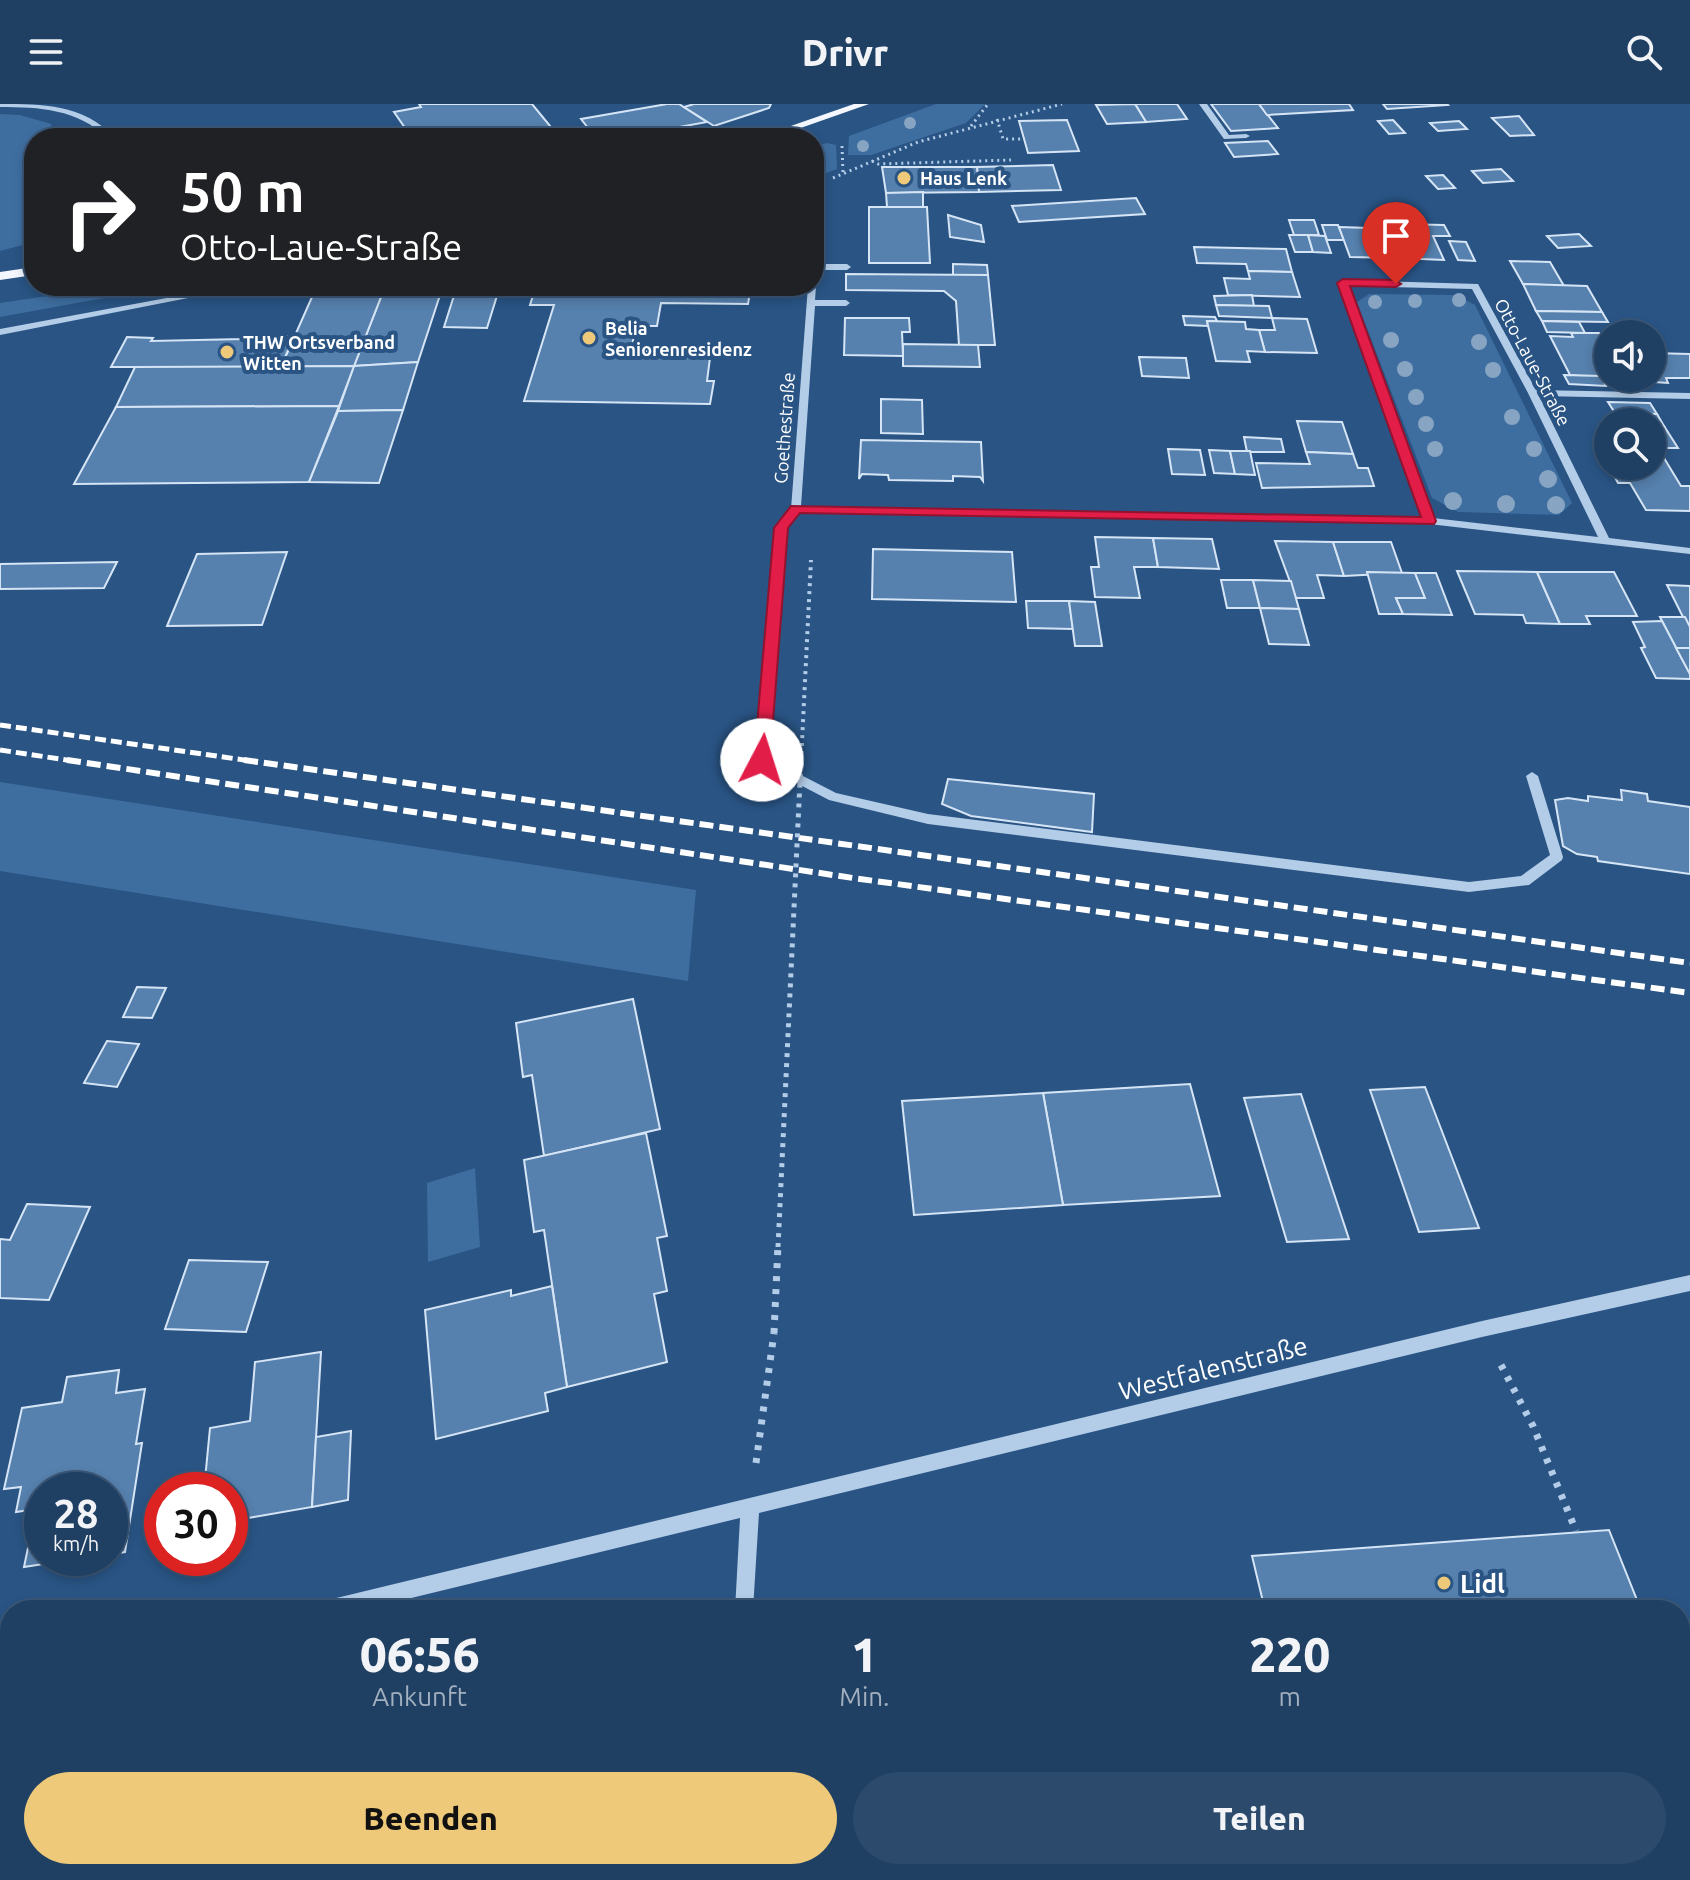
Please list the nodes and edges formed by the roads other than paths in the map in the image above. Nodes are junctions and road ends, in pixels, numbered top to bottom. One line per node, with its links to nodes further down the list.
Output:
1 (864, 104): 6 (main road)
2 (1203, 104): 7 (street)
3 (0, 105): 4 (street)
4 (40, 105): 5 (street)
5 (100, 128)
6 (791, 128)
7 (1246, 136)
8 (824, 267): 9 (street)
9 (847, 267)
10 (24, 272): 11 (main road)
11 (0, 276)
12 (192, 296): 16 (street)
13 (811, 296): 14 (street, Goethestraße)
14 (811, 303): 15 (street); 19 (street, Goethestraße)
15 (846, 303)
16 (0, 332)
17 (1533, 393): 18 (street); 20 (street, Otto-Laue-Straße); 21 (street, Otto-Laue-Straße)
18 (1690, 396)
19 (796, 509): 20 (street); 23 (street, Goethestraße)
20 (1429, 521): 21 (street)
21 (1605, 541): 22 (street)
22 (1690, 551)
23 (1532, 776)
24 (1690, 1283): 25 (street, Westfalenstraße)
25 (750, 1508): 26 (street, Westfalenstraße); 27 (street)
26 (366, 1600)
27 (745, 1600)

